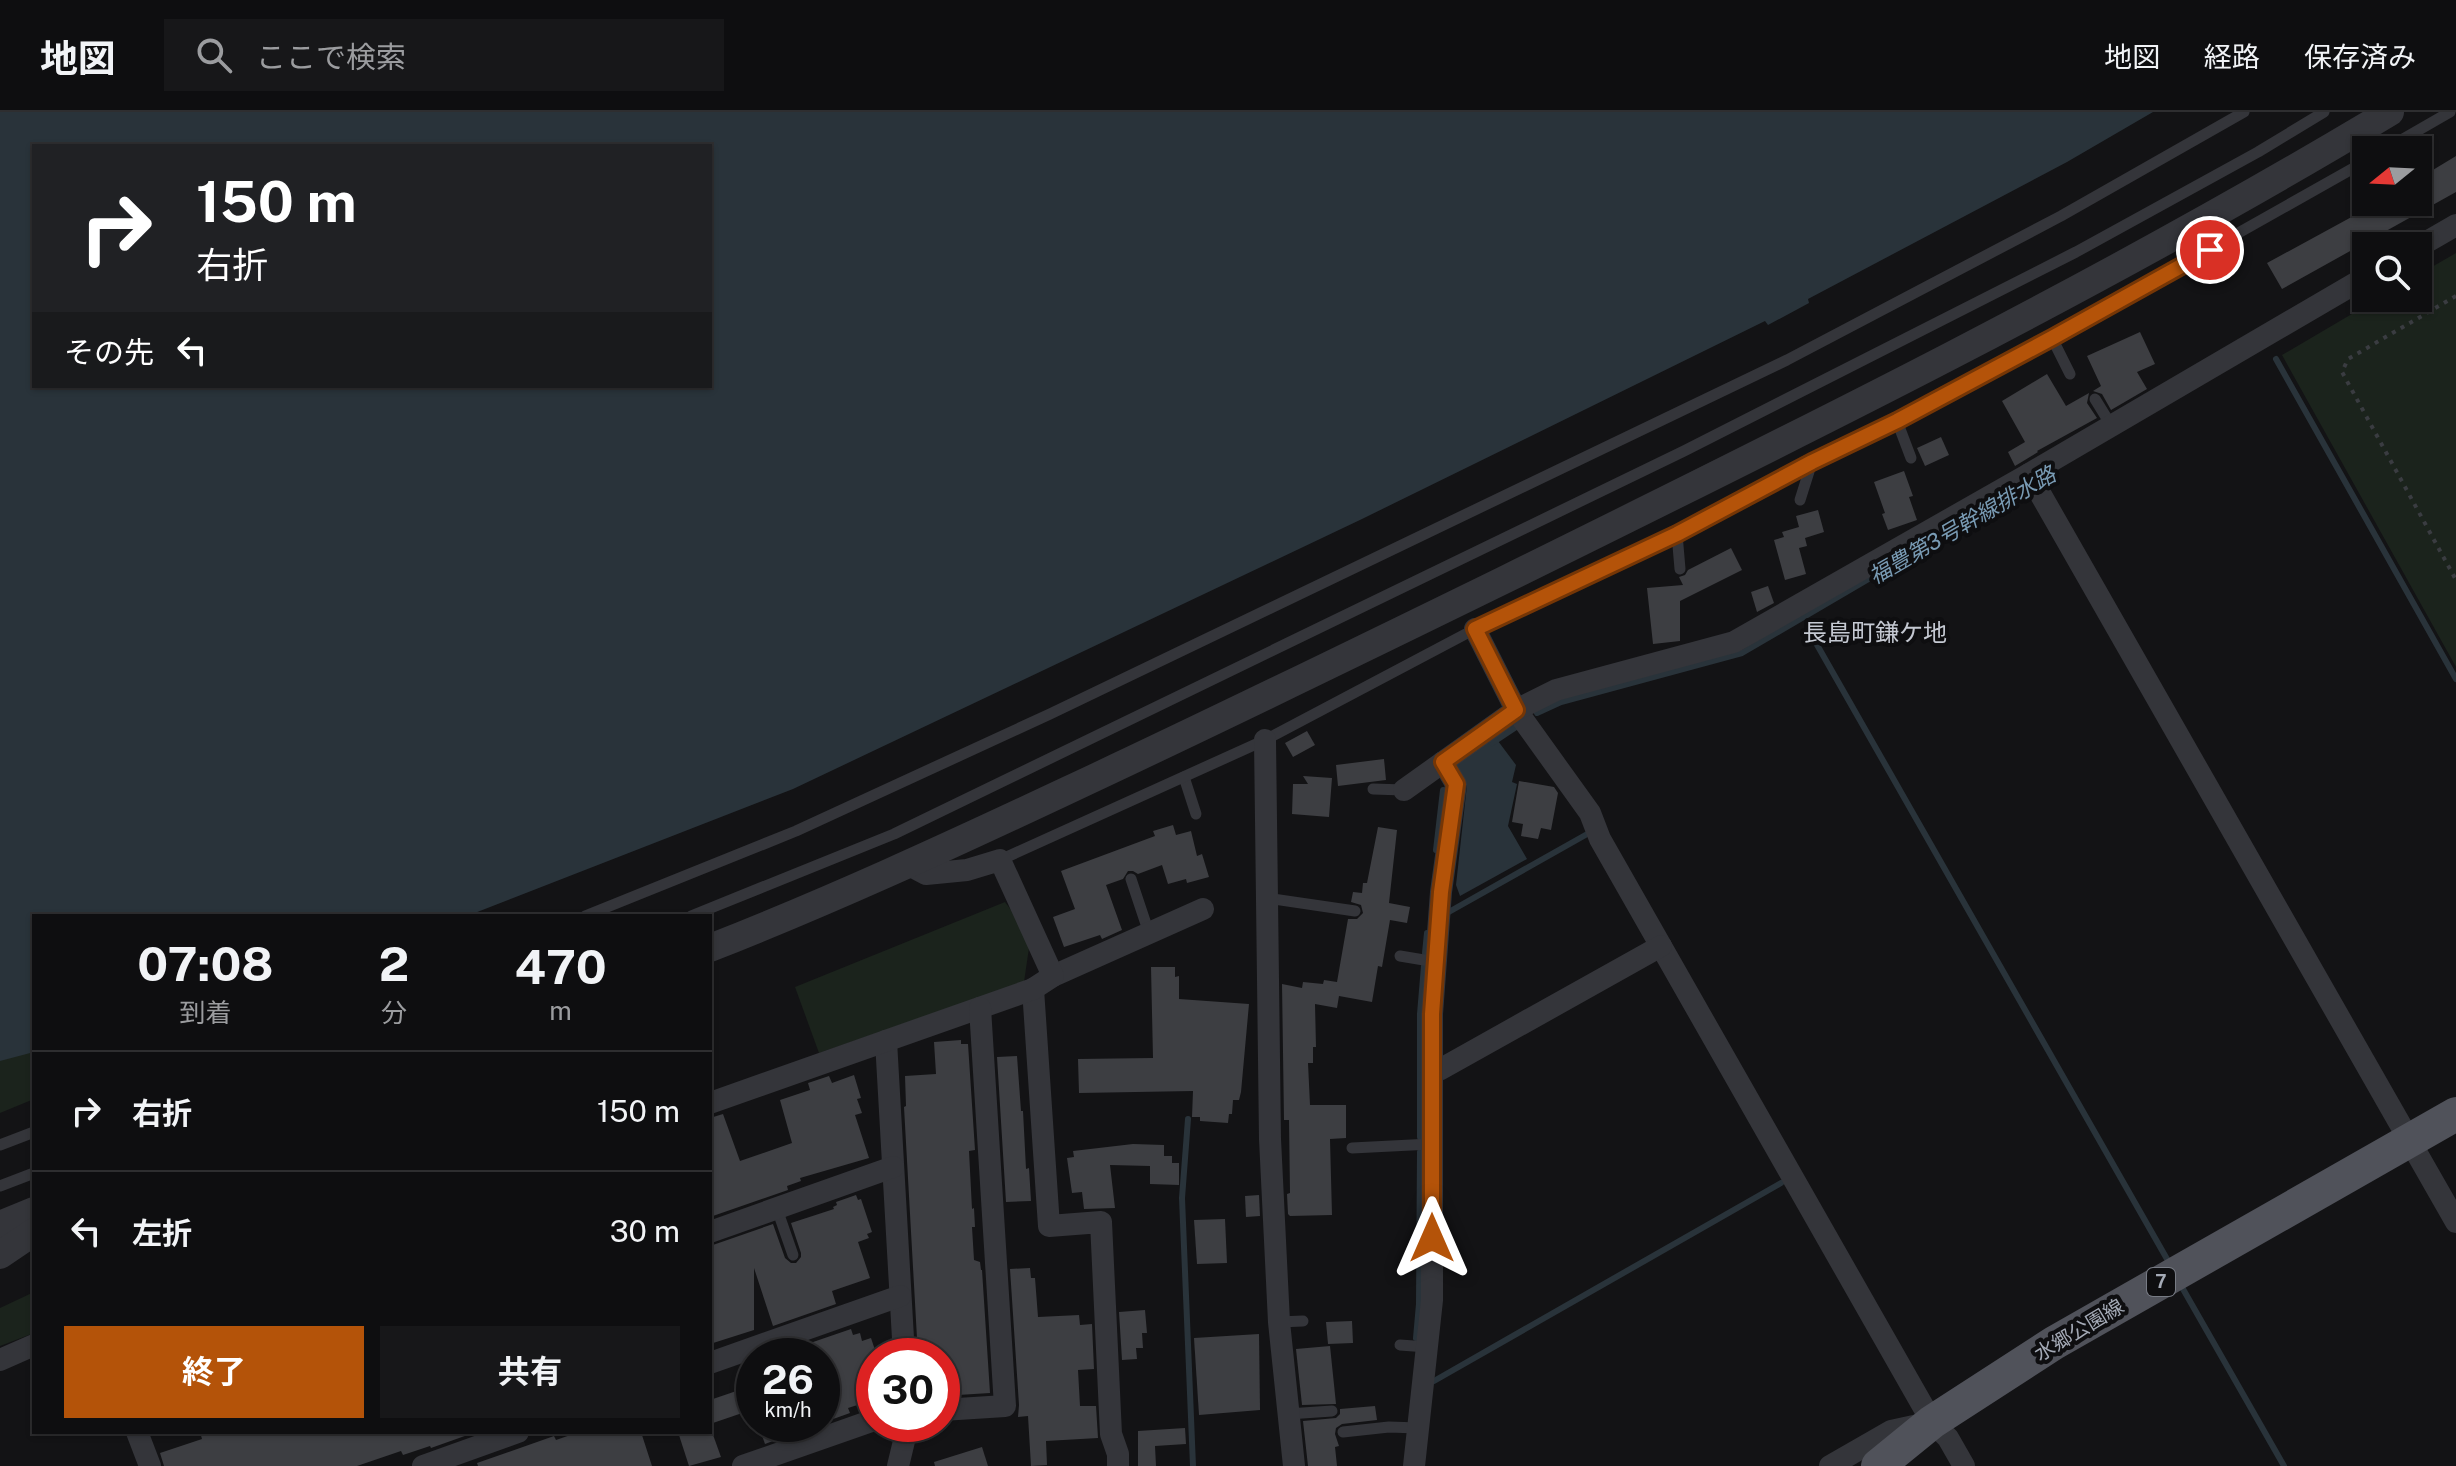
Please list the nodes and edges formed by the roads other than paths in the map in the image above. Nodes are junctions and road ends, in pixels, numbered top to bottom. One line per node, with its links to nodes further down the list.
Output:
1 (2244, 112): 35 (lane)
2 (2324, 112): 36 (lane)
3 (2390, 112): 30 (street)
4 (2450, 112): 5 (lane)
5 (2408, 136)
6 (2352, 169): 10 (lane)
7 (2456, 225): 8 (street)
8 (2432, 239)
9 (2352, 285): 14 (street)
10 (2052, 338): 11 (lane); 13 (lane)
11 (2070, 374)
12 (2095, 399): 14 (lane)
13 (1897, 421): 15 (lane); 16 (lane)
14 (2111, 425): 17 (street)
15 (1911, 458)
16 (1812, 462): 18 (lane); 19 (lane)
17 (2033, 481): 22 (street); 50 (street)
18 (1800, 500)
19 (1677, 534): 20 (lane); 21 (lane)
20 (1680, 569)
21 (1475, 629): 22 (street); 23 (lane)
22 (1516, 710): 24 (street); 38 (street)
23 (1265, 740): 25 (lane); 32 (street)
24 (1443, 762): 27 (street); 41 (street)
25 (1184, 777): 28 (lane); 29 (lane)
26 (1373, 789): 27 (lane)
27 (1404, 790)
28 (1196, 814)
29 (1000, 860): 30 (street); 42 (street)
30 (909, 865): 39 (street)
31 (1131, 879): 37 (lane)
32 (1267, 898): 34 (lane); 67 (street)
33 (1203, 909): 37 (street)
34 (1355, 911)
35 (590, 914)
36 (696, 914)
37 (1149, 933): 42 (street)
38 (1661, 946): 46 (street); 77 (street)
39 (712, 947)
40 (1400, 956): 41 (lane)
41 (1436, 962): 46 (street)
42 (1053, 976): 43 (street)
43 (1033, 989): 44 (street); 88 (street)
44 (980, 1008): 45 (street); 74 (street)
45 (886, 1041): 47 (street); 54 (street)
46 (1432, 1072): 51 (street)
47 (712, 1102)
48 (2456, 1114): 50 (main road, 水郷公園線 / 7)
49 (32, 1133): 52 (lane)
50 (2410, 1140): 59 (street); 77 (main road, 水郷公園線 / 7)
51 (1431, 1144): 53 (lane); 71 (street)
52 (0, 1145)
53 (1352, 1148)
54 (893, 1167): 57 (street); 65 (street)
55 (32, 1174): 56 (lane)
56 (0, 1186)
57 (777, 1209): 61 (street); 64 (lane)
58 (32, 1212): 60 (street)
59 (2456, 1222)
60 (0, 1225)
61 (712, 1231)
62 (32, 1233): 63 (street)
63 (0, 1255)
64 (793, 1255)
65 (900, 1296): 68 (street); 73 (street)
66 (1303, 1321): 67 (lane)
67 (1279, 1322): 76 (street)
68 (903, 1338)
69 (1400, 1345): 71 (lane)
70 (32, 1346): 72 (street)
71 (1427, 1347): 79 (street)
72 (0, 1360)
73 (712, 1362)
74 (960, 1409)
75 (1332, 1411): 76 (lane)
76 (1288, 1414): 89 (street)
77 (1932, 1422): 91 (street); 92 (main road, 水郷公園線 / 7); 93 (street)
78 (856, 1426): 86 (street)
79 (1418, 1428): 80 (lane); 90 (street)
80 (1343, 1432)
81 (141, 1434): 84 (street)
82 (487, 1437): 85 (street)
83 (903, 1442): 87 (street)
84 (150, 1466)
85 (423, 1466)
86 (743, 1466)
87 (898, 1466)
88 (1118, 1466)
89 (1294, 1466)
90 (1414, 1466)
91 (1830, 1466)
92 (1878, 1466)
93 (1964, 1466)

